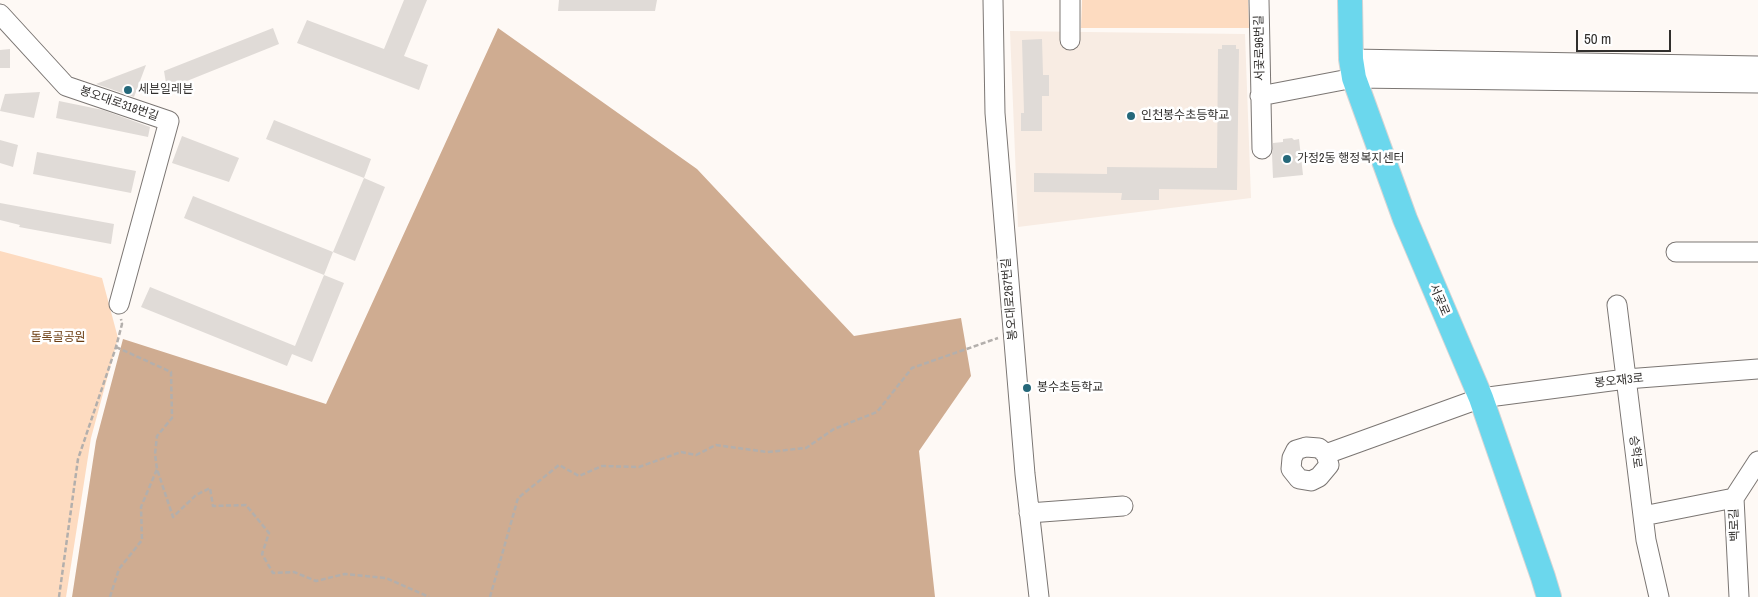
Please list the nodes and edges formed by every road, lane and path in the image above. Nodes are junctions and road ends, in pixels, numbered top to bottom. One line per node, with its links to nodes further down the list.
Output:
1 (994, 0): 16 (street, 봉오대로267번길)
2 (1070, 0): 6 (street)
3 (1259, 0): 10 (street, 서곷로96번길)
4 (1350, 0): 8 (main road, 서곶로)
5 (0, 14): 14 (street, 봉오대로318번길)
6 (1070, 40)
7 (1758, 66): 8 (street)
8 (1352, 68): 9 (street); 10 (street, 서곷로96번길); 20 (main road, 서곶로)
9 (1758, 83)
10 (1260, 96): 11 (street, 서곷로96번길)
11 (1262, 149)
12 (1676, 252): 13 (street)
13 (1758, 252)
14 (119, 304): 17 (path)
15 (1617, 305): 19 (street, 승학로)
16 (1013, 333): 26 (street, 봉오대로267번길); 31 (path)
17 (116, 347): 23 (path); 28 (path)
18 (1758, 368): 19 (street, 봉오재3로)
19 (1626, 379): 20 (street, 봉오재3로); 27 (street, 승학로)
20 (1481, 398): 21 (street, 봉오재3로); 33 (main road, 서곶로)
21 (1326, 454)
22 (1758, 461): 24 (street, 백로길)
23 (157, 469): 29 (path); 30 (path)
24 (1734, 498): 27 (street); 35 (street, 백로길)
25 (1123, 506): 26 (street)
26 (1029, 513): 32 (street, 봉오대로267번길)
27 (1643, 516): 34 (street, 승학로)
28 (59, 597)
29 (110, 597)
30 (429, 597)
31 (490, 597)
32 (1039, 597)
33 (1549, 597)
34 (1659, 597)
35 (1739, 597)

